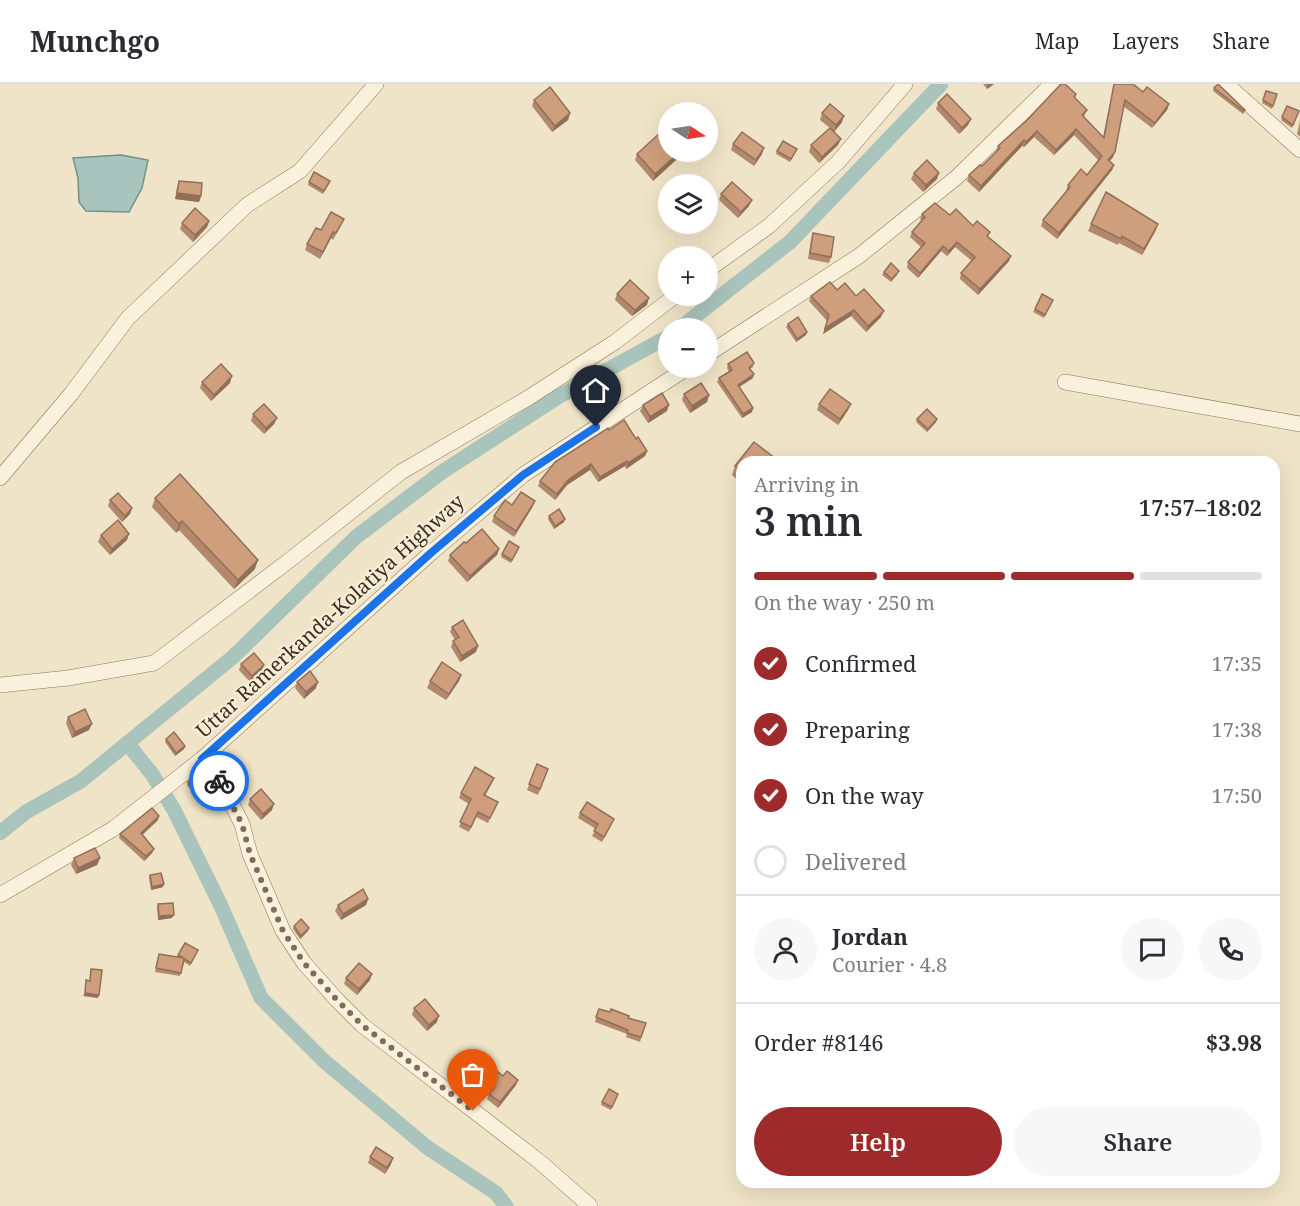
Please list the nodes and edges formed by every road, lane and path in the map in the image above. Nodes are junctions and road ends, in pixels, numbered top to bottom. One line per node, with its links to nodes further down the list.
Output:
1 (376, 84): 12 (street)
2 (905, 84): 6 (street)
3 (1052, 84): 8 (street)
4 (1226, 84): 5 (street)
5 (1300, 150)
6 (718, 263)
7 (662, 306): 13 (street)
8 (718, 348)
9 (672, 378): 14 (street, Uttar Ramerkanda-Kolatiya Highway)
10 (1065, 382): 11 (street)
11 (1300, 424)
12 (0, 478)
13 (0, 685)
14 (197, 762): 15 (street, Uttar Ramerkanda-Kolatiya Highway); 16 (street)
15 (0, 895)
16 (590, 1206)

